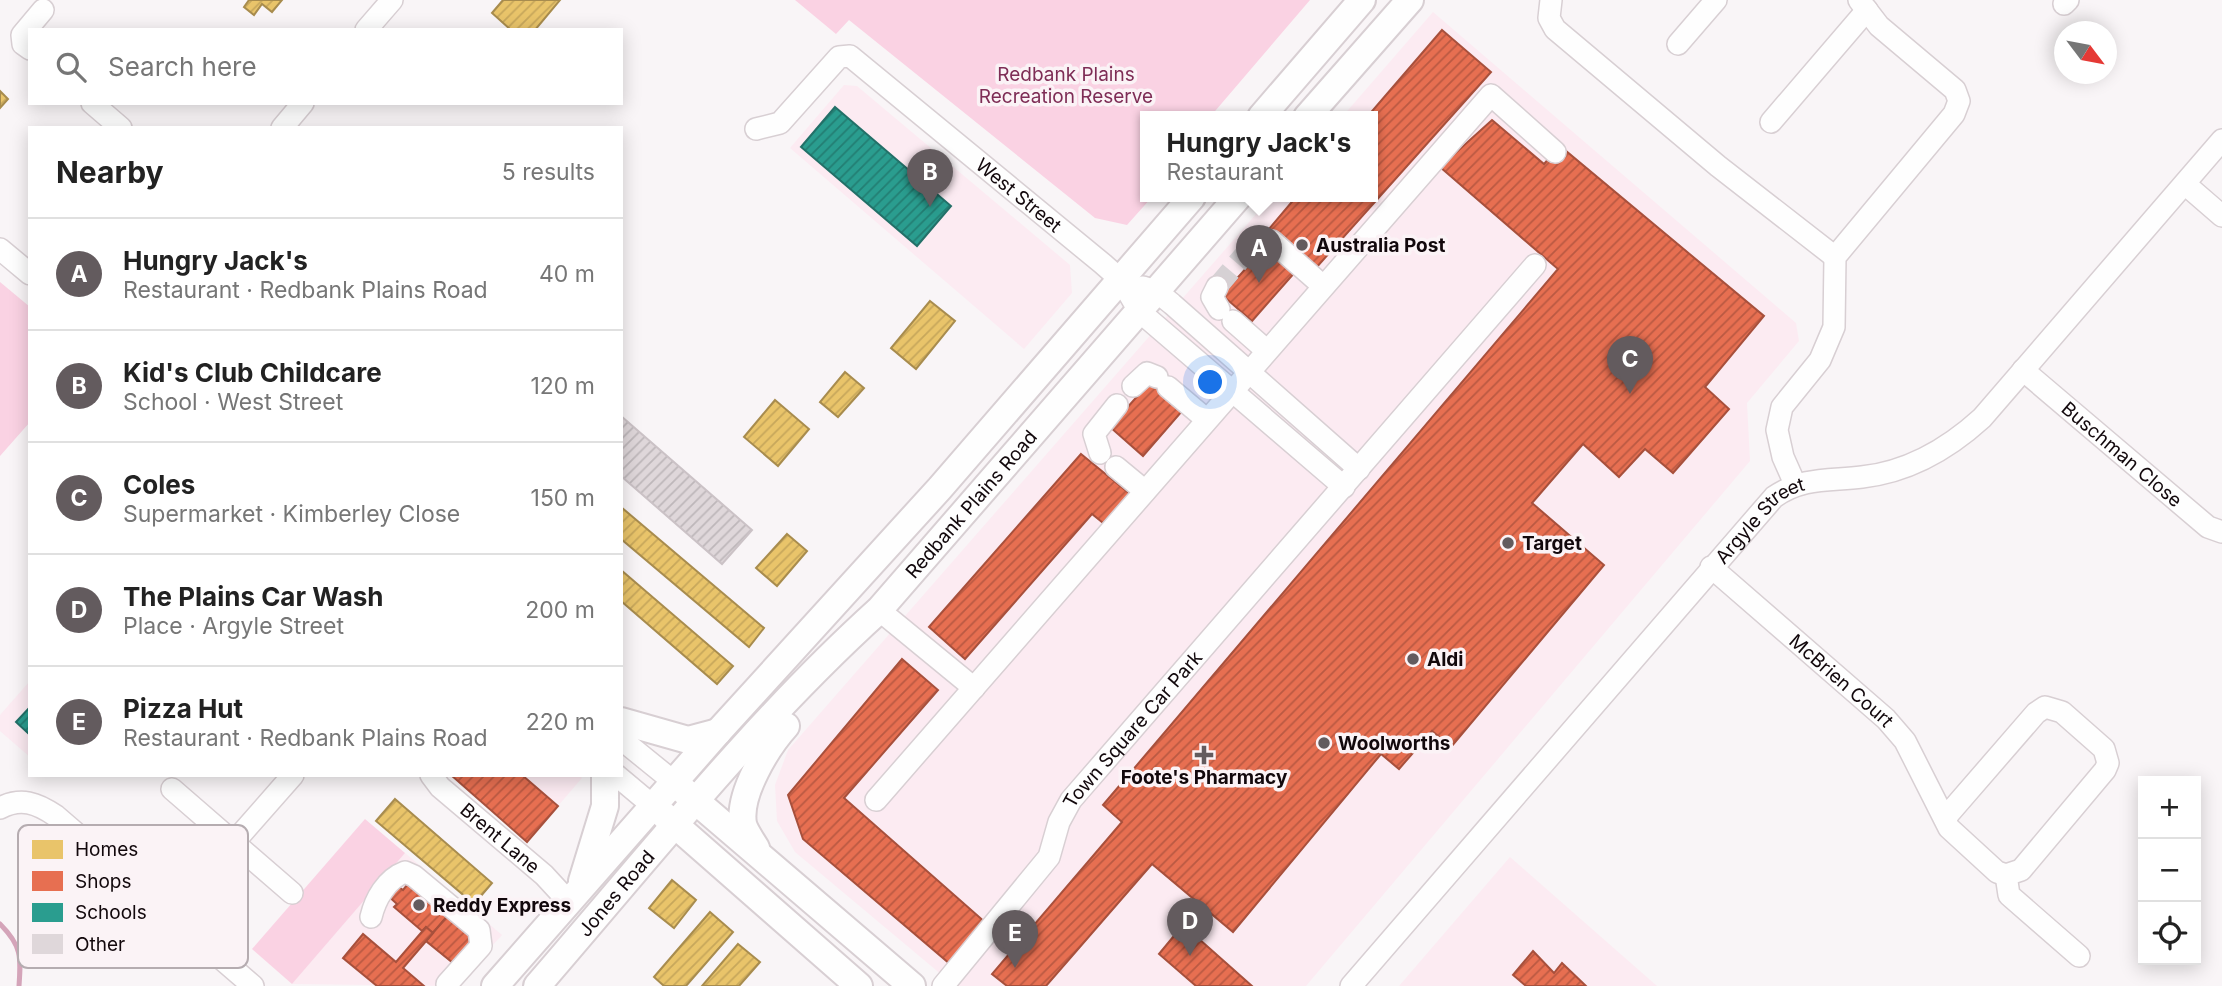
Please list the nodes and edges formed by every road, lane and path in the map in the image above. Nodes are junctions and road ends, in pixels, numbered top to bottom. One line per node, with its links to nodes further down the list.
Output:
1 (392, 0): 8 (street)
2 (1362, 0): 13 (main road)
3 (1410, 0): 14 (main road)
4 (1551, 0): 27 (street)
5 (1716, 0): 9 (street)
6 (1863, 5): 15 (street); 27 (street)
7 (43, 10): 10 (street)
8 (368, 28)
9 (1678, 44)
10 (28, 48)
11 (94, 105): 16 (street)
12 (301, 105): 17 (street)
13 (1266, 111)
14 (1312, 111)
15 (1771, 122)
16 (119, 126)
17 (284, 126)
18 (756, 129): 30 (street, West Street)
19 (2222, 140): 21 (street, Argyle Street)
20 (1555, 152): 31 (street)
21 (2185, 184): 24 (street); 36 (street, Argyle Street)
22 (1188, 202): 30 (main road, Redbank Plains Road)
23 (1234, 202): 33 (main road, Redbank Plains Road)
24 (2222, 216)
25 (1252, 246): 31 (street)
26 (0, 249): 29 (street)
27 (1835, 257): 45 (street)
28 (1535, 265): 44 (street, Town Square Car Park)
29 (28, 272)
30 (1121, 279): 33 (street); 34 (street); 54 (main road, Redbank Plains Road)
31 (1323, 286): 35 (street)
32 (1217, 287): 35 (street)
33 (1156, 291): 34 (main road, Redbank Plains Road); 37 (street)
34 (1139, 311): 39 (street); 50 (main road, Redbank Plains Road)
35 (1266, 350): 37 (street)
36 (2023, 370): 45 (street, Argyle Street); 48 (street, Buschman Close)
37 (1248, 372): 39 (street); 44 (street)
38 (1133, 386): 41 (street)
39 (1232, 389): 41 (street); 46 (street)
40 (1117, 405): 42 (street)
41 (1206, 419): 47 (street)
42 (1100, 453)
43 (1116, 467): 47 (street)
44 (1359, 469): 46 (street, Town Square Car Park)
45 (1795, 484): 49 (street, Argyle Street)
46 (1344, 487): 85 (street, Town Square Car Park)
47 (1145, 491): 52 (street)
48 (2222, 532)
49 (1711, 567): 66 (street, McBrien Court); 86 (street, Argyle Street)
50 (879, 610): 51 (main road, Redbank Plains Road); 52 (street)
51 (852, 635): 63 (main road, Redbank Plains Road); 71 (main road)
52 (974, 688): 62 (street)
53 (623, 722): 54 (main road)
54 (718, 732): 60 (main road, Redbank Plains Road)
55 (623, 741): 60 (street)
56 (291, 777): 69 (street)
57 (432, 777): 75 (street, Brent Lane)
58 (605, 777): 75 (main road)
59 (618, 777): 64 (street)
60 (674, 782): 63 (main road); 64 (main road, Redbank Plains Road)
61 (172, 789): 68 (street)
62 (876, 800)
63 (697, 801): 70 (main road, Jones Road); 71 (main road)
64 (653, 806): 70 (main road); 75 (main road, Jones Road)
65 (0, 808): 67 (street)
66 (1945, 818): 73 (street, McBrien Court); 73 (street)
67 (63, 825)
68 (214, 825)
69 (248, 826)
70 (676, 826): 82 (main road, Jones Road); 83 (main road)
71 (758, 852): 84 (main road)
72 (248, 854): 74 (street)
73 (2007, 875): 77 (street)
74 (292, 893)
75 (574, 896): 81 (main road, Jones Road)
76 (371, 918): 79 (street)
77 (2080, 956)
78 (232, 968): 80 (street)
79 (447, 984)
80 (253, 986)
81 (495, 986)
82 (537, 986)
83 (859, 986)
84 (912, 986)
85 (943, 986)
86 (1351, 986)

